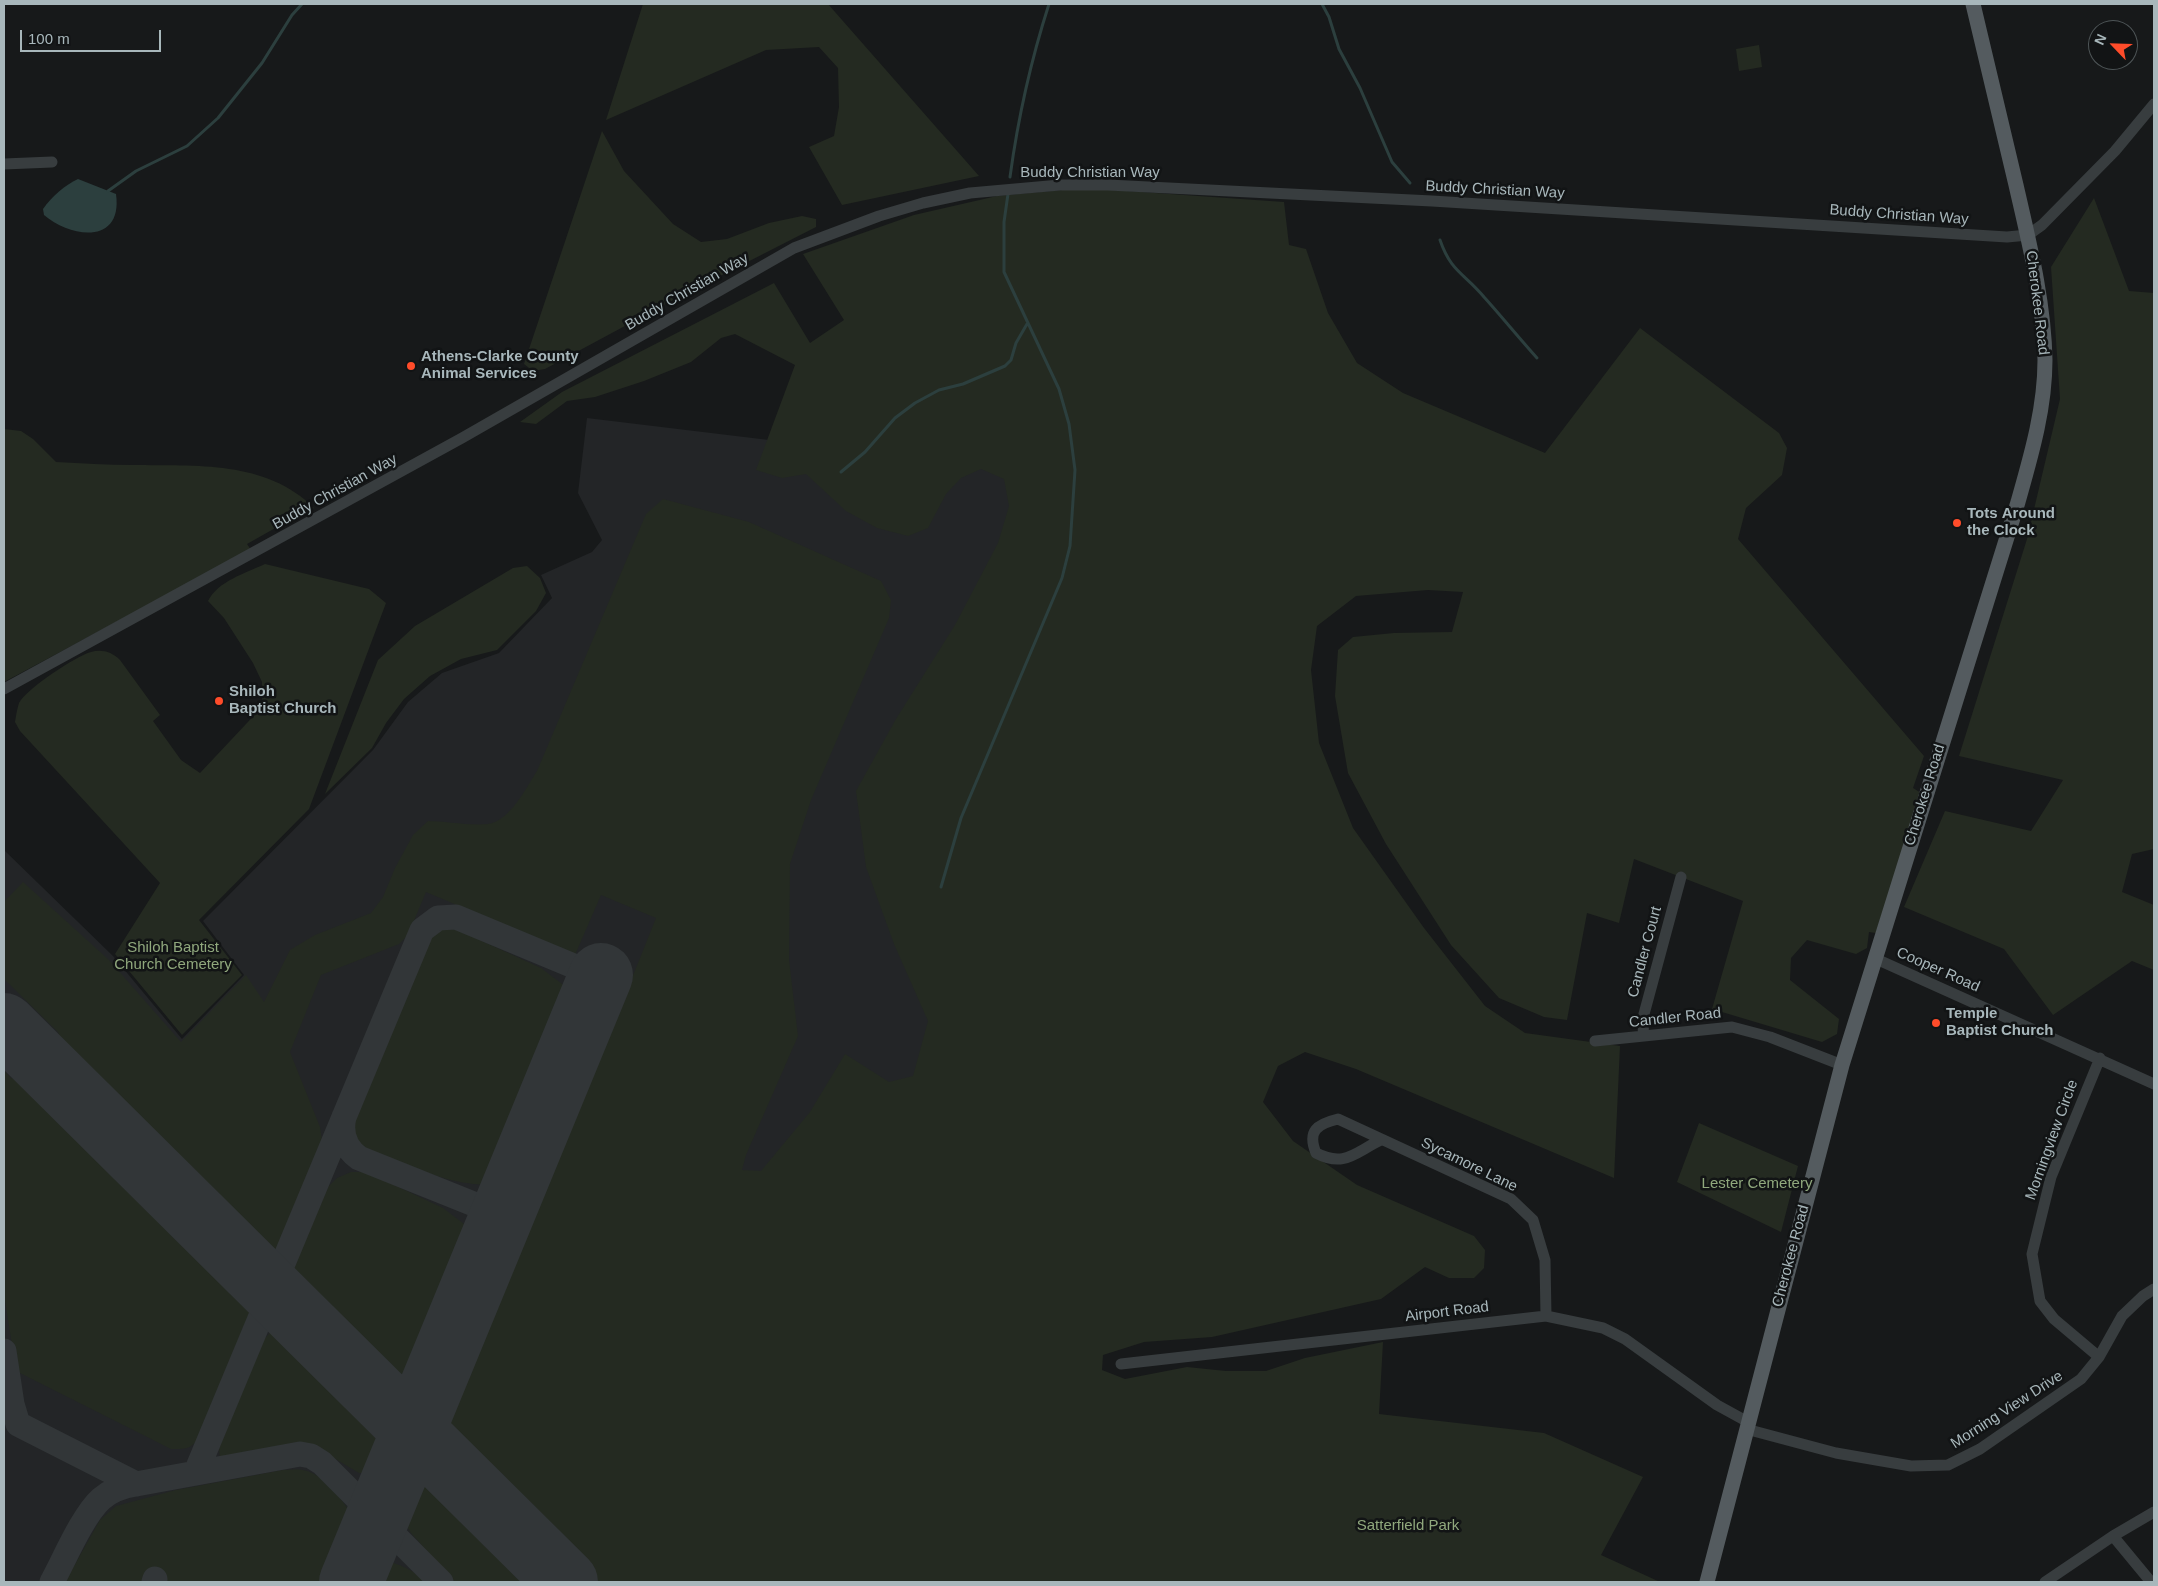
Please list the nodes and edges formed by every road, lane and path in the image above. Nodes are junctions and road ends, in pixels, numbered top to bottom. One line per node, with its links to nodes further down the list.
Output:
1 (1973, 4): 5 (main road, Cherokee Road)
2 (2154, 104): 5 (street)
3 (52, 162): 4 (street)
4 (4, 164)
5 (2028, 235): 6 (street, Buddy Christian Way); 8 (main road, Cherokee Road)
6 (4, 689)
7 (1681, 877): 9 (street, Candler Court)
8 (1874, 958): 11 (street, Cooper Road); 12 (main road, Cherokee Road)
9 (1643, 1036): 10 (street, Candler Road); 12 (street, Candler Road)
10 (1595, 1041)
11 (2100, 1058): 13 (street, Cooper Road); 17 (street, Morningview Circle)
12 (1842, 1065): 19 (main road, Cherokee Road)
13 (2154, 1084)
14 (1382, 1140): 14 (street, Sycamore Lane); 16 (street, Sycamore Lane)
15 (2154, 1289): 17 (street, Morning View Drive)
16 (1546, 1316): 18 (street, Airport Road); 19 (street, Airport Road)
17 (2099, 1357): 19 (street, Morning View Drive)
18 (1121, 1364)
19 (1747, 1425): 22 (main road, Cherokee Road)
20 (2154, 1512): 21 (street)
21 (2113, 1536): 23 (street); 24 (street)
22 (1707, 1582)
23 (2045, 1582)
24 (2151, 1582)

